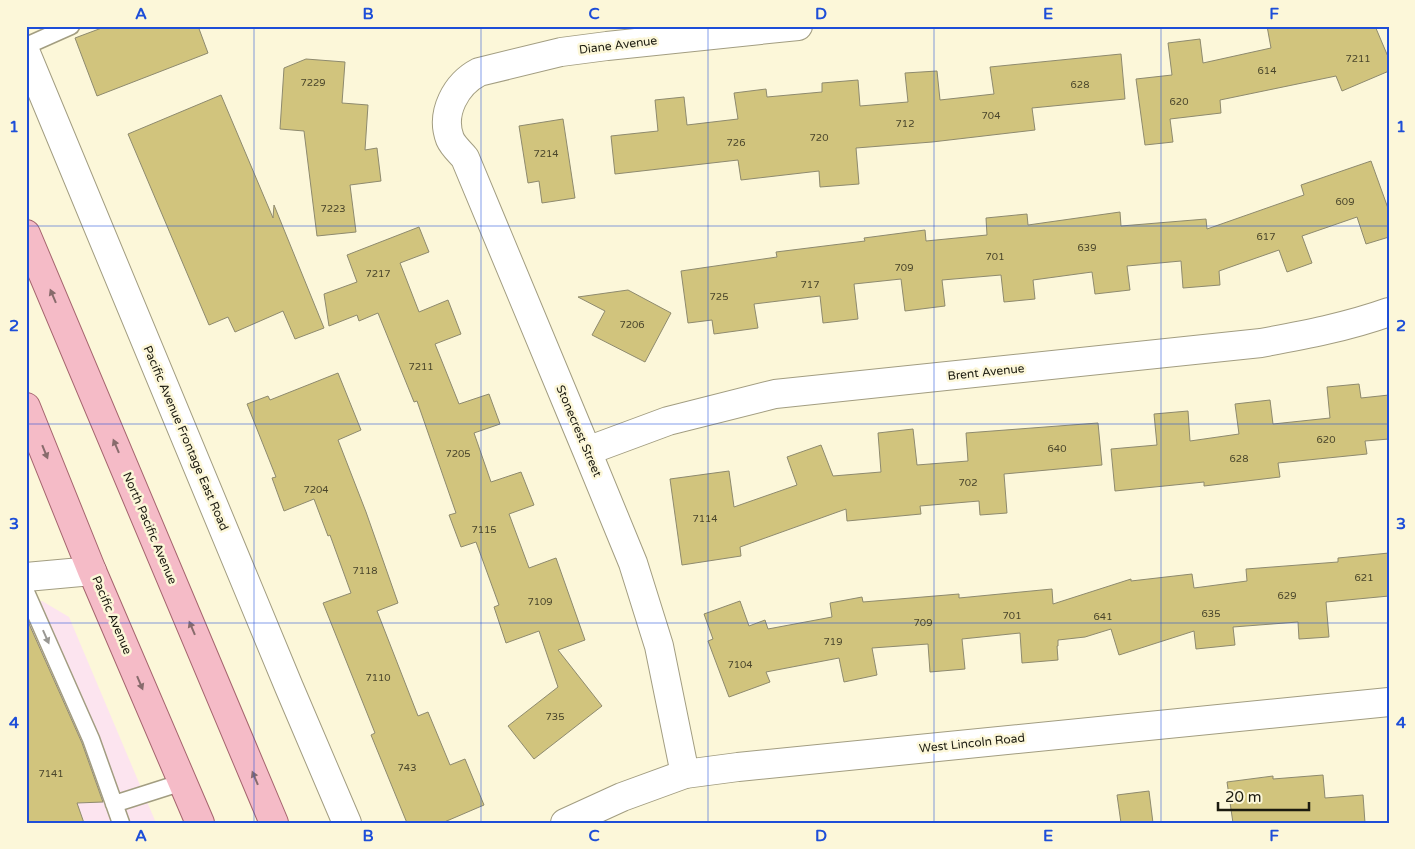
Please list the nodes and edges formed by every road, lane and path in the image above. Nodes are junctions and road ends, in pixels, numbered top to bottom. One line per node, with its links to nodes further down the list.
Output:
1 (70, 26): 3 (lane)
2 (798, 26): 5 (street, Diane Avenue)
3 (26, 46)
4 (26, 53): 20 (street, Pacific Avenue Frontage East Road)
5 (452, 100): 9 (street, Stonecrest Street)
6 (26, 234): 19 (main road, North Pacific Avenue, one-way to 6)
7 (1389, 312): 9 (street, Brent Avenue)
8 (26, 407): 10 (main road, Pacific Avenue, one-way to 10)
9 (588, 451): 14 (street, Stonecrest Street)
10 (92, 570): 11 (street); 15 (main road, Pacific Avenue, one-way to 15)
11 (26, 578)
12 (26, 592): 16 (lane, one-way to 16)
13 (1389, 702): 14 (street, West Lincoln Road)
14 (685, 774): 21 (street, West Lincoln Road)
15 (182, 782): 16 (lane); 18 (main road, Pacific Avenue)
16 (114, 804): 17 (lane)
17 (121, 823)
18 (200, 823)
19 (274, 823)
20 (347, 823)
21 (565, 823)

